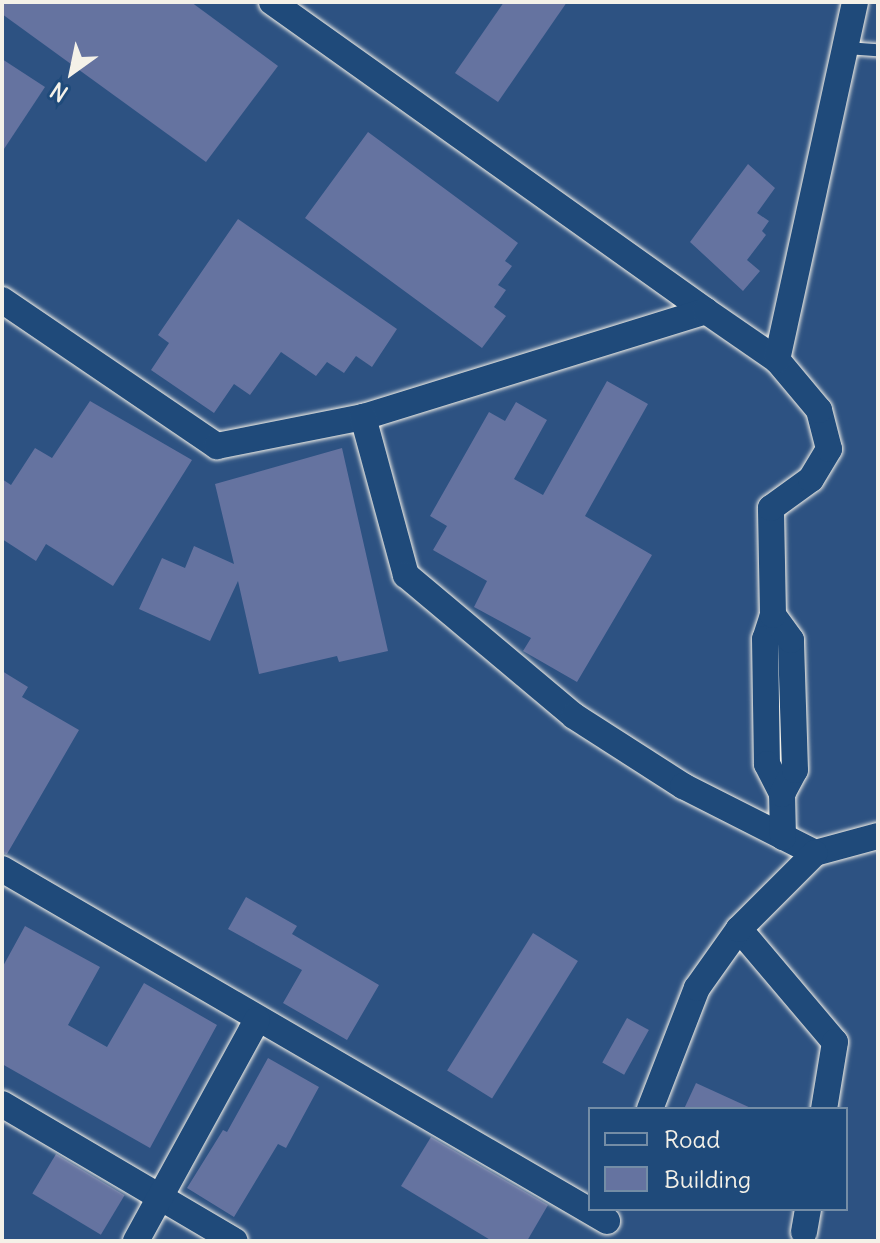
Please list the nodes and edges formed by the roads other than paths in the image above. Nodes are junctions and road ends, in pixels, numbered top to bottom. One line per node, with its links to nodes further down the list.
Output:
1 (272, 2): 6 (street)
2 (855, 2): 3 (street)
3 (846, 48): 4 (lane); 7 (street)
4 (878, 50)
5 (2, 300): 8 (street)
6 (706, 311): 7 (street); 8 (street)
7 (777, 360): 10 (street)
8 (363, 417): 10 (street)
9 (878, 836): 11 (street)
10 (783, 837): 11 (street)
11 (815, 853): 13 (street)
12 (2, 869): 14 (street)
13 (739, 929): 16 (street); 17 (street)
14 (257, 1020): 18 (street); 19 (street)
15 (2, 1104): 18 (street)
16 (651, 1107)
17 (824, 1107)
18 (160, 1197): 20 (street); 21 (street)
19 (605, 1224)
20 (136, 1241)
21 (235, 1241)

